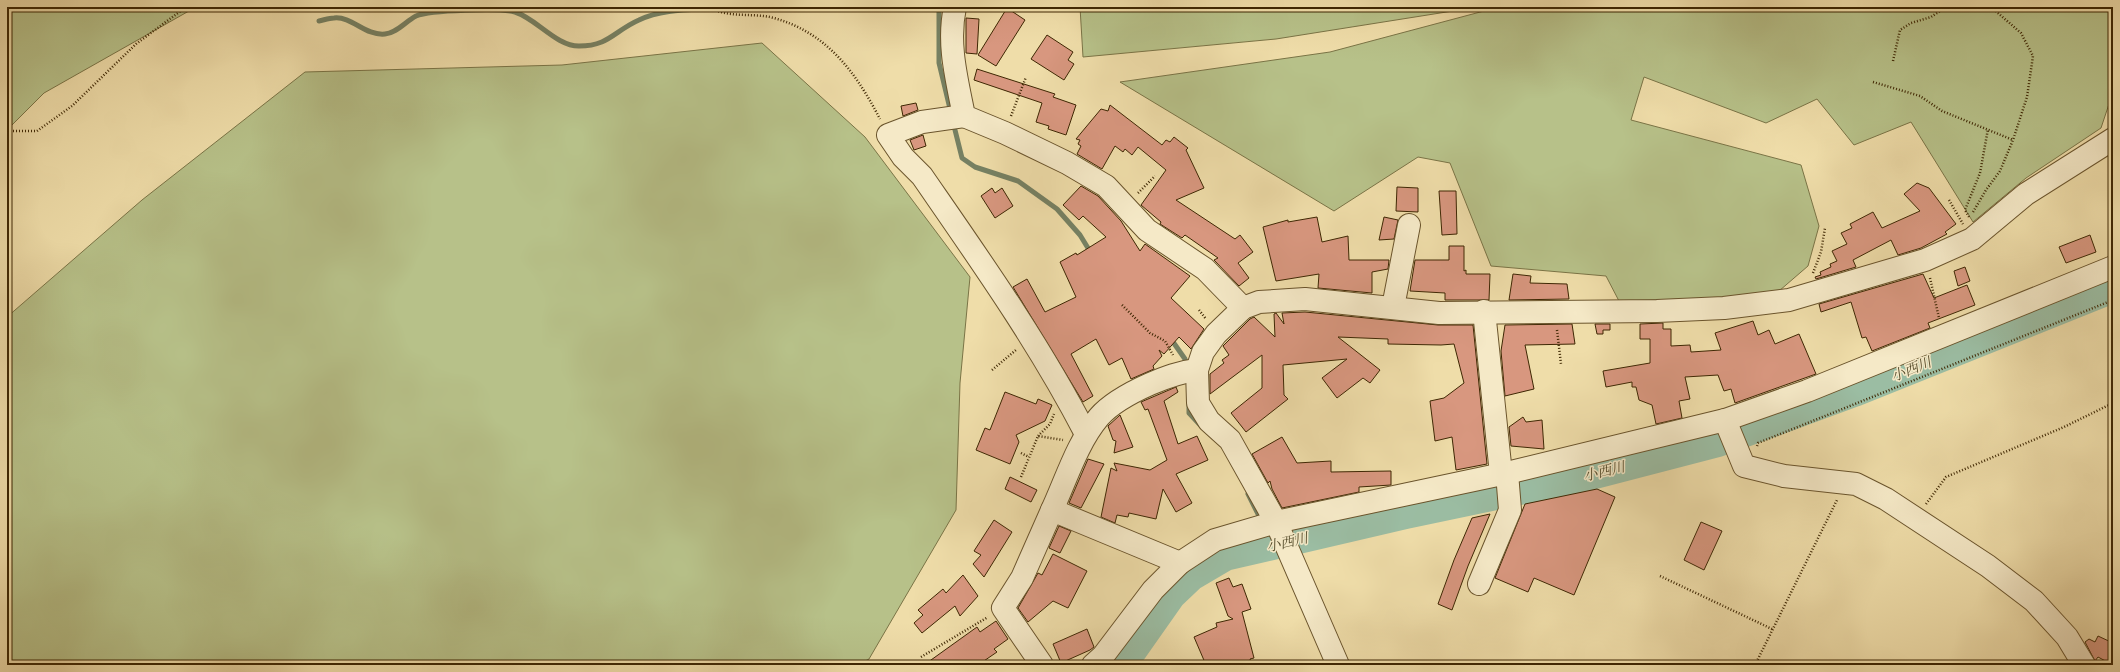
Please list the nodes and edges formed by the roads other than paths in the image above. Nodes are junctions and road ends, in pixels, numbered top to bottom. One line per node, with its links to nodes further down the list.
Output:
1 (955, 7): 2 (street)
2 (964, 116): 7 (street); 9 (street)
3 (2113, 139): 8 (street)
4 (1409, 225): 6 (street)
5 (2113, 267): 12 (street)
6 (1393, 307): 7 (street); 8 (street)
7 (1243, 308): 10 (street)
8 (1484, 312): 14 (street)
9 (1032, 337): 11 (street); 13 (street)
10 (1188, 371): 13 (street); 16 (street)
11 (1058, 405)
12 (1725, 420): 14 (street); 22 (street)
13 (1086, 434): 15 (street)
14 (1504, 474): 16 (street); 18 (street)
15 (1052, 510): 17 (street); 19 (street)
16 (1276, 522): 17 (street); 21 (street)
17 (1180, 563): 20 (street)
18 (1479, 584)
19 (1042, 665)
20 (1094, 665)
21 (1338, 665)
22 (2084, 665)

